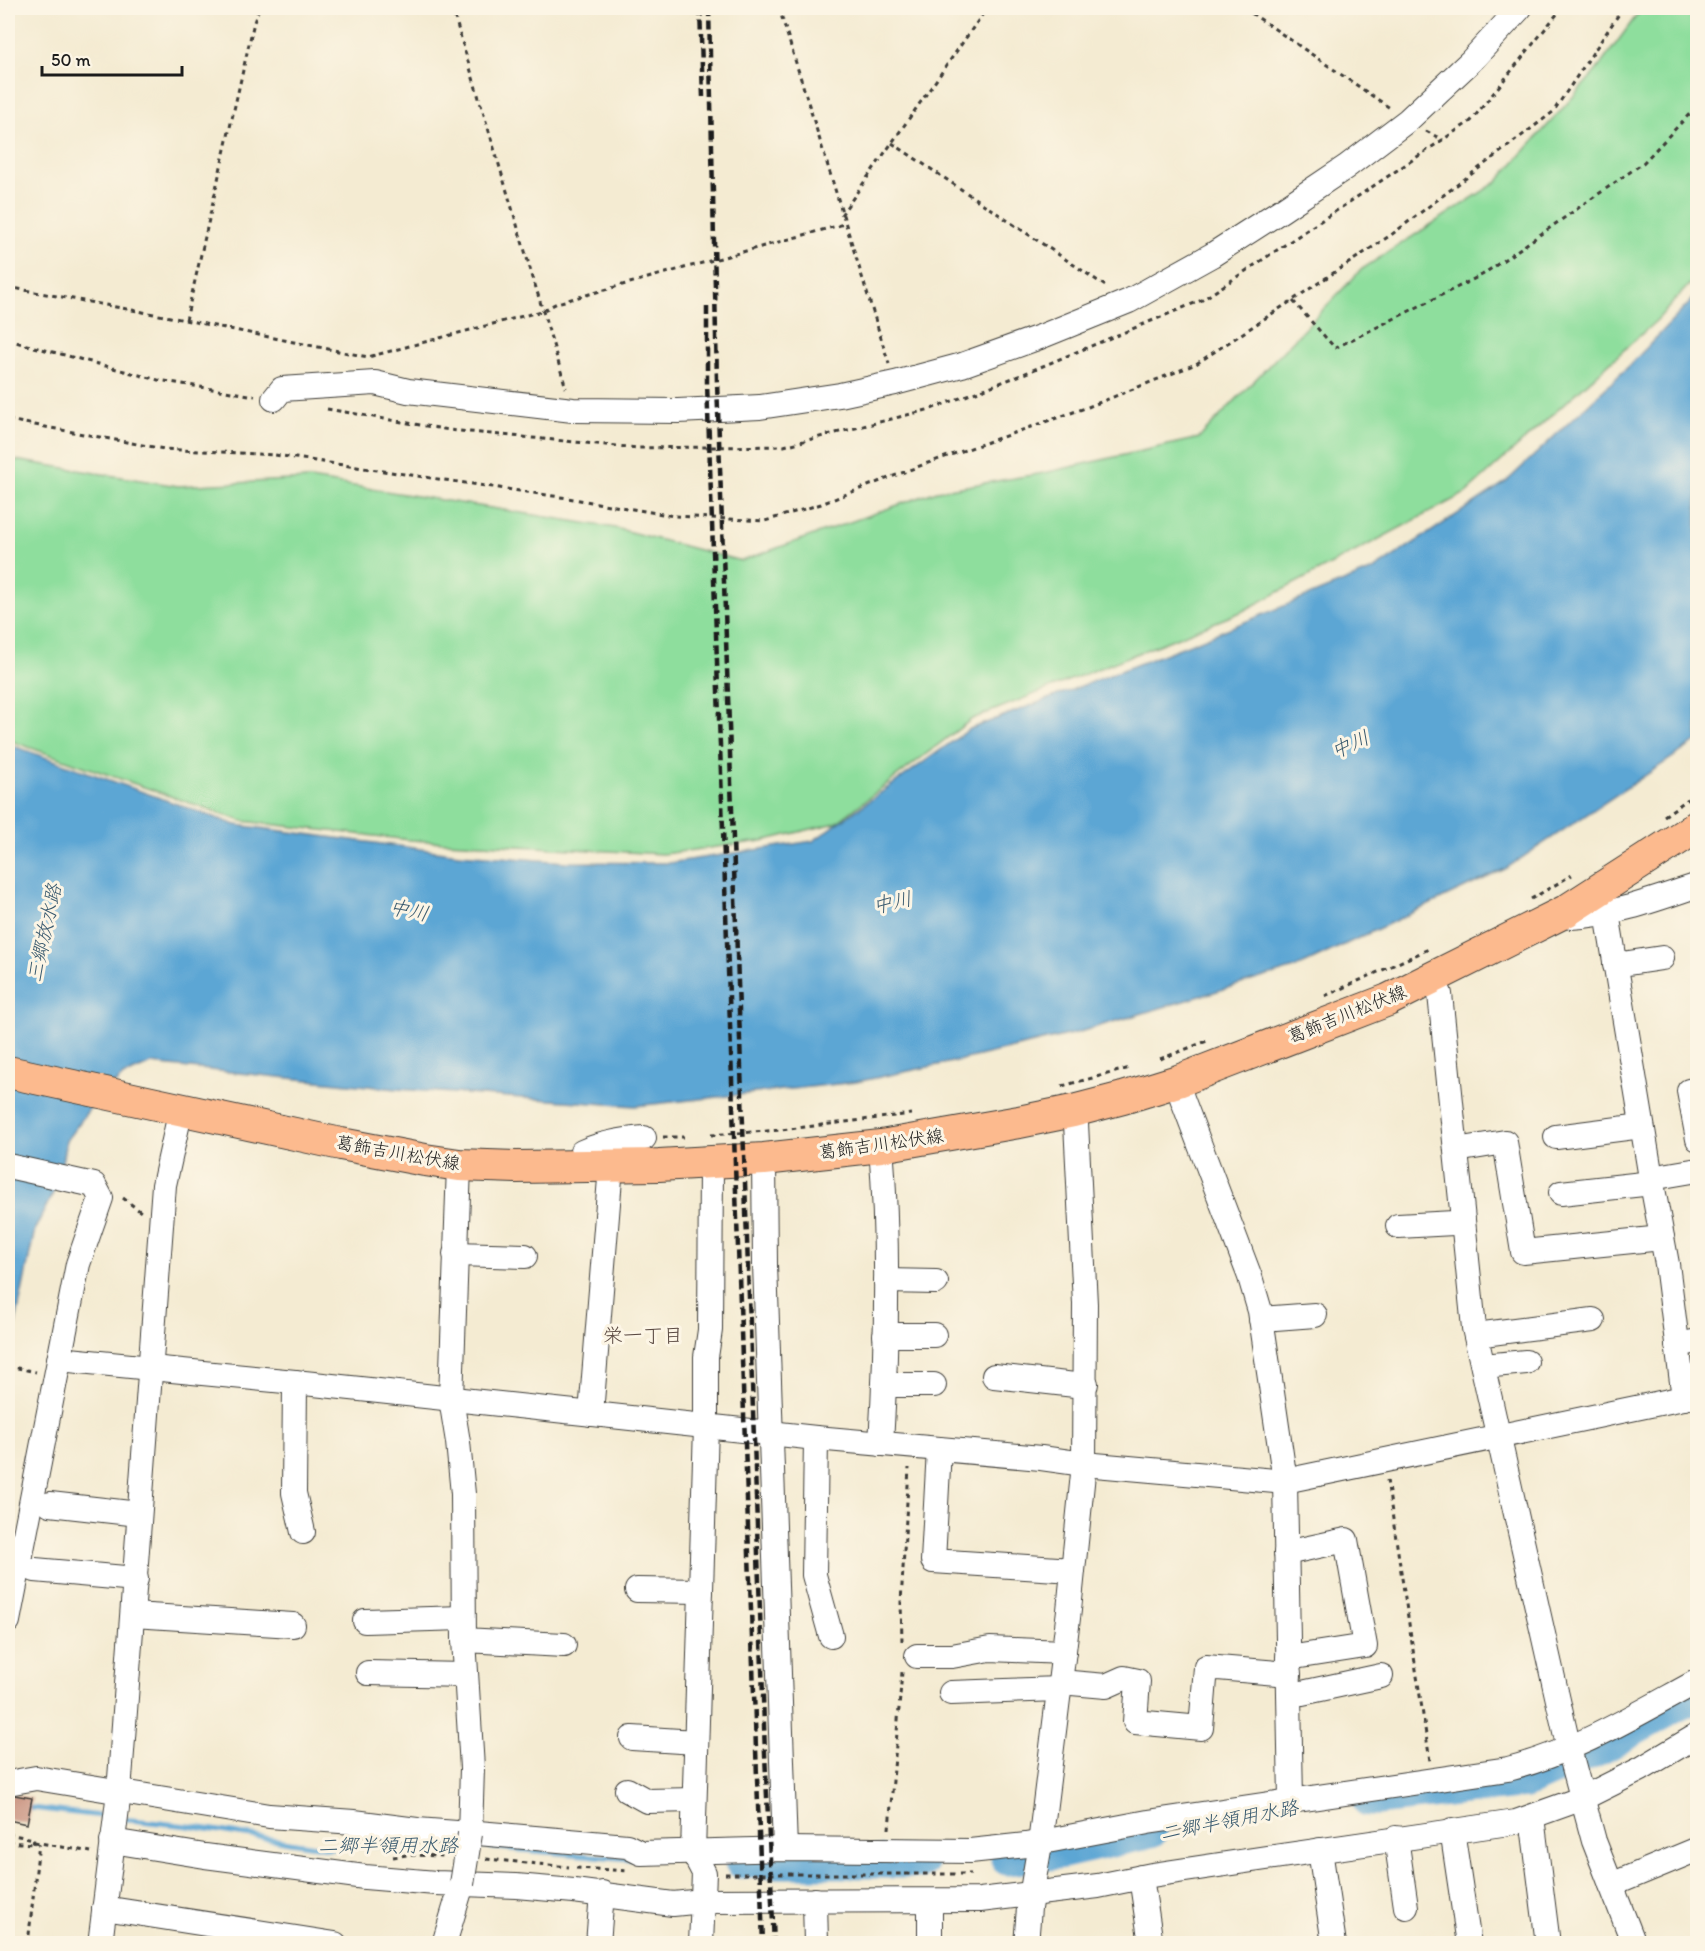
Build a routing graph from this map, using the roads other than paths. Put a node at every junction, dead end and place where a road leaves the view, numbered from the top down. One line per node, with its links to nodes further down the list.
1 (1520, 8): 2 (street)
2 (274, 399)
3 (1698, 826): 5 (main road, 葛飾吉川松伏線)
4 (1698, 885): 6 (street)
5 (1566, 911): 6 (street); 9 (main road, 葛飾吉川松伏線)
6 (1606, 913): 8 (street)
7 (1662, 958): 8 (street)
8 (1615, 965): 15 (street)
9 (1433, 978): 10 (main road, 葛飾吉川松伏線); 21 (street)
10 (1169, 1070): 13 (main road, 葛飾吉川松伏線); 37 (street)
11 (8, 1072): 14 (main road, 葛飾吉川松伏線)
12 (1698, 1089): 18 (street)
13 (1065, 1099): 19 (main road, 葛飾吉川松伏線); 49 (street)
14 (181, 1109): 23 (main road, 葛飾吉川松伏線); 46 (street)
15 (1642, 1126): 16 (street); 27 (street)
16 (1556, 1137)
17 (644, 1138): 25 (street)
18 (1698, 1139)
19 (881, 1146): 22 (main road, 葛飾吉川松伏線); 34 (street)
20 (707, 1149): 22 (main road, 葛飾吉川松伏線); 25 (main road, 葛飾吉川松伏線); 55 (street)
21 (1456, 1150): 29 (street); 31 (street)
22 (764, 1160): 56 (street)
23 (459, 1165): 25 (main road, 葛飾吉川松伏線); 32 (street)
24 (8, 1166): 43 (street)
25 (597, 1166): 54 (street)
26 (1698, 1170): 27 (street)
27 (1651, 1180): 28 (street); 31 (street)
28 (1561, 1193)
29 (1463, 1221): 30 (street); 41 (street)
30 (1398, 1226)
31 (1662, 1238): 42 (street)
32 (455, 1254): 33 (street); 53 (street)
33 (525, 1256)
34 (886, 1281): 35 (street); 39 (street)
35 (936, 1281)
36 (1315, 1315): 37 (street)
37 (1261, 1319): 62 (street)
38 (1593, 1320): 41 (street)
39 (885, 1335): 40 (street); 50 (street)
40 (933, 1335)
41 (1476, 1335): 45 (street)
42 (1687, 1343): 52 (street)
43 (59, 1359): 46 (street); 73 (street)
44 (1526, 1362): 45 (street)
45 (1483, 1366): 57 (street)
46 (150, 1368): 48 (street); 64 (street)
47 (994, 1376): 49 (street)
48 (295, 1382): 53 (street); 65 (street)
49 (1086, 1384): 61 (street)
50 (884, 1385): 51 (street); 59 (street)
51 (934, 1385)
52 (1691, 1396): 57 (street)
53 (451, 1399): 54 (street); 76 (street)
54 (591, 1414): 55 (street)
55 (706, 1426): 56 (street); 71 (street)
56 (771, 1433): 58 (street); 104 (street)
57 (1500, 1436): 62 (street); 91 (street)
58 (816, 1438): 59 (street); 77 (street)
59 (881, 1444): 60 (street)
60 (939, 1449): 61 (street); 68 (street)
61 (1084, 1464): 62 (street); 68 (street)
62 (1285, 1481): 66 (street)
63 (50, 1504): 64 (street)
64 (139, 1514): 69 (street)
65 (303, 1532)
66 (1287, 1553): 83 (street); 83 (street)
67 (35, 1570): 69 (street)
68 (1074, 1570): 79 (street)
69 (136, 1578): 72 (street)
70 (637, 1590): 71 (street)
71 (701, 1591): 90 (street)
72 (133, 1615): 75 (street); 94 (street)
73 (8, 1621)
74 (365, 1622): 76 (street)
75 (293, 1625)
76 (464, 1629): 78 (street); 82 (street)
77 (831, 1636)
78 (564, 1645)
79 (1064, 1653): 80 (street); 86 (street)
80 (917, 1656)
81 (368, 1673): 82 (street)
82 (466, 1675): 100 (street)
83 (1289, 1675): 84 (street); 86 (street); 97 (street)
84 (1381, 1676)
85 (1698, 1681): 91 (street)
86 (1059, 1685): 87 (street); 103 (street)
87 (951, 1693)
88 (1698, 1735): 95 (street)
89 (632, 1738): 90 (street)
90 (696, 1743): 96 (street)
91 (1569, 1749): 95 (street); 97 (street)
92 (8, 1783): 94 (street)
93 (627, 1790): 96 (street)
94 (118, 1795): 100 (street); 102 (street)
95 (1583, 1798): 98 (street); 110 (street)
96 (694, 1800): 107 (street)
97 (1291, 1800): 103 (street)
98 (1532, 1817): 99 (street); 129 (street)
99 (1452, 1830): 101 (street); 128 (street)
100 (470, 1834): 107 (street); 109 (street, bridge)
101 (1396, 1838): 106 (street); 116 (street)
102 (112, 1844): 109 (street); 117 (street)
103 (1040, 1844): 104 (street); 111 (street)
104 (785, 1849): 107 (street)
105 (1698, 1849): 110 (street)
106 (1320, 1850): 108 (street); 127 (street)
107 (693, 1852): 114 (street)
108 (1141, 1877): 111 (street); 126 (street)
109 (462, 1884): 112 (street); 120 (street)
110 (1611, 1885): 130 (street)
111 (1033, 1888): 115 (street); 125 (street)
112 (602, 1893): 114 (street); 121 (street)
113 (815, 1900): 114 (street); 115 (street); 123 (street)
114 (703, 1901): 122 (street)
115 (930, 1901): 124 (street)
116 (1406, 1907)
117 (104, 1908): 118 (street); 119 (street)
118 (100, 1944)
119 (335, 1944)
120 (444, 1944)
121 (598, 1944)
122 (701, 1944)
123 (816, 1944)
124 (930, 1944)
125 (1026, 1944)
126 (1151, 1944)
127 (1334, 1944)
128 (1469, 1944)
129 (1548, 1944)
130 (1634, 1944)

